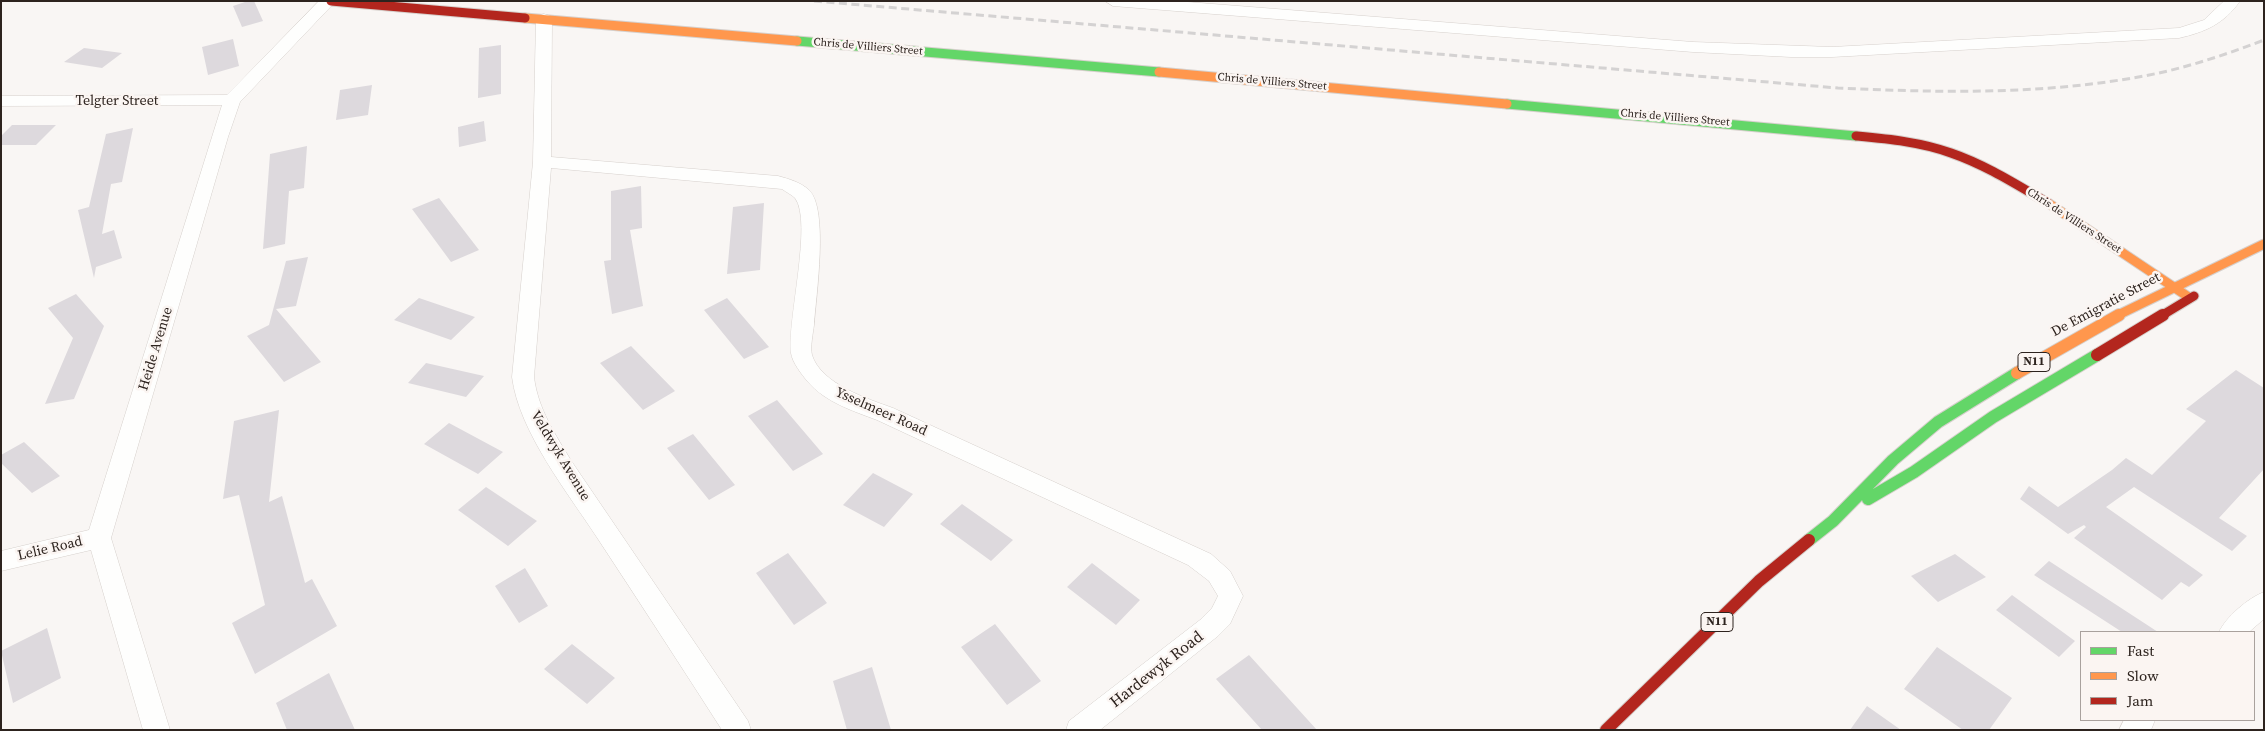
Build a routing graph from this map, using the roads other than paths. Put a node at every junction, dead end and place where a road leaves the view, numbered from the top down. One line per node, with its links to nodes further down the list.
1 (329, 1): 4 (main road, Chris de Villiers Street); 5 (street, Heide Avenue)
2 (1114, 1): 3 (street)
3 (2232, 1)
4 (544, 19): 7 (street, Veldwyk Avenue); 9 (main road, Chris de Villiers Street)
5 (232, 100): 6 (street, Telgter Street); 13 (street, Heide Avenue)
6 (1, 101)
7 (542, 162): 16 (street, Ysselmeer Road); 20 (street, Veldwyk Avenue)
8 (2264, 244): 9 (main road, De Emigratie Street / N11)
9 (2174, 287): 11 (main road, Chris de Villiers Street); 12 (main road, De Emigratie Street / N11)
10 (2206, 290): 11 (main road, De Emigratie Street / N11)
11 (2190, 298): 12 (main road, De Emigratie Street / N11)
12 (1833, 521): 22 (main road, De Emigratie Street / N11)
13 (99, 538): 14 (street, Lelie Road); 19 (street)
14 (1, 561)
15 (2264, 603): 17 (street)
16 (1228, 604): 21 (street, Hardewyk Road)
17 (2233, 631)
18 (2141, 721): 23 (street)
19 (157, 730)
20 (738, 730)
21 (1079, 730)
22 (1606, 730)
23 (2132, 730)

